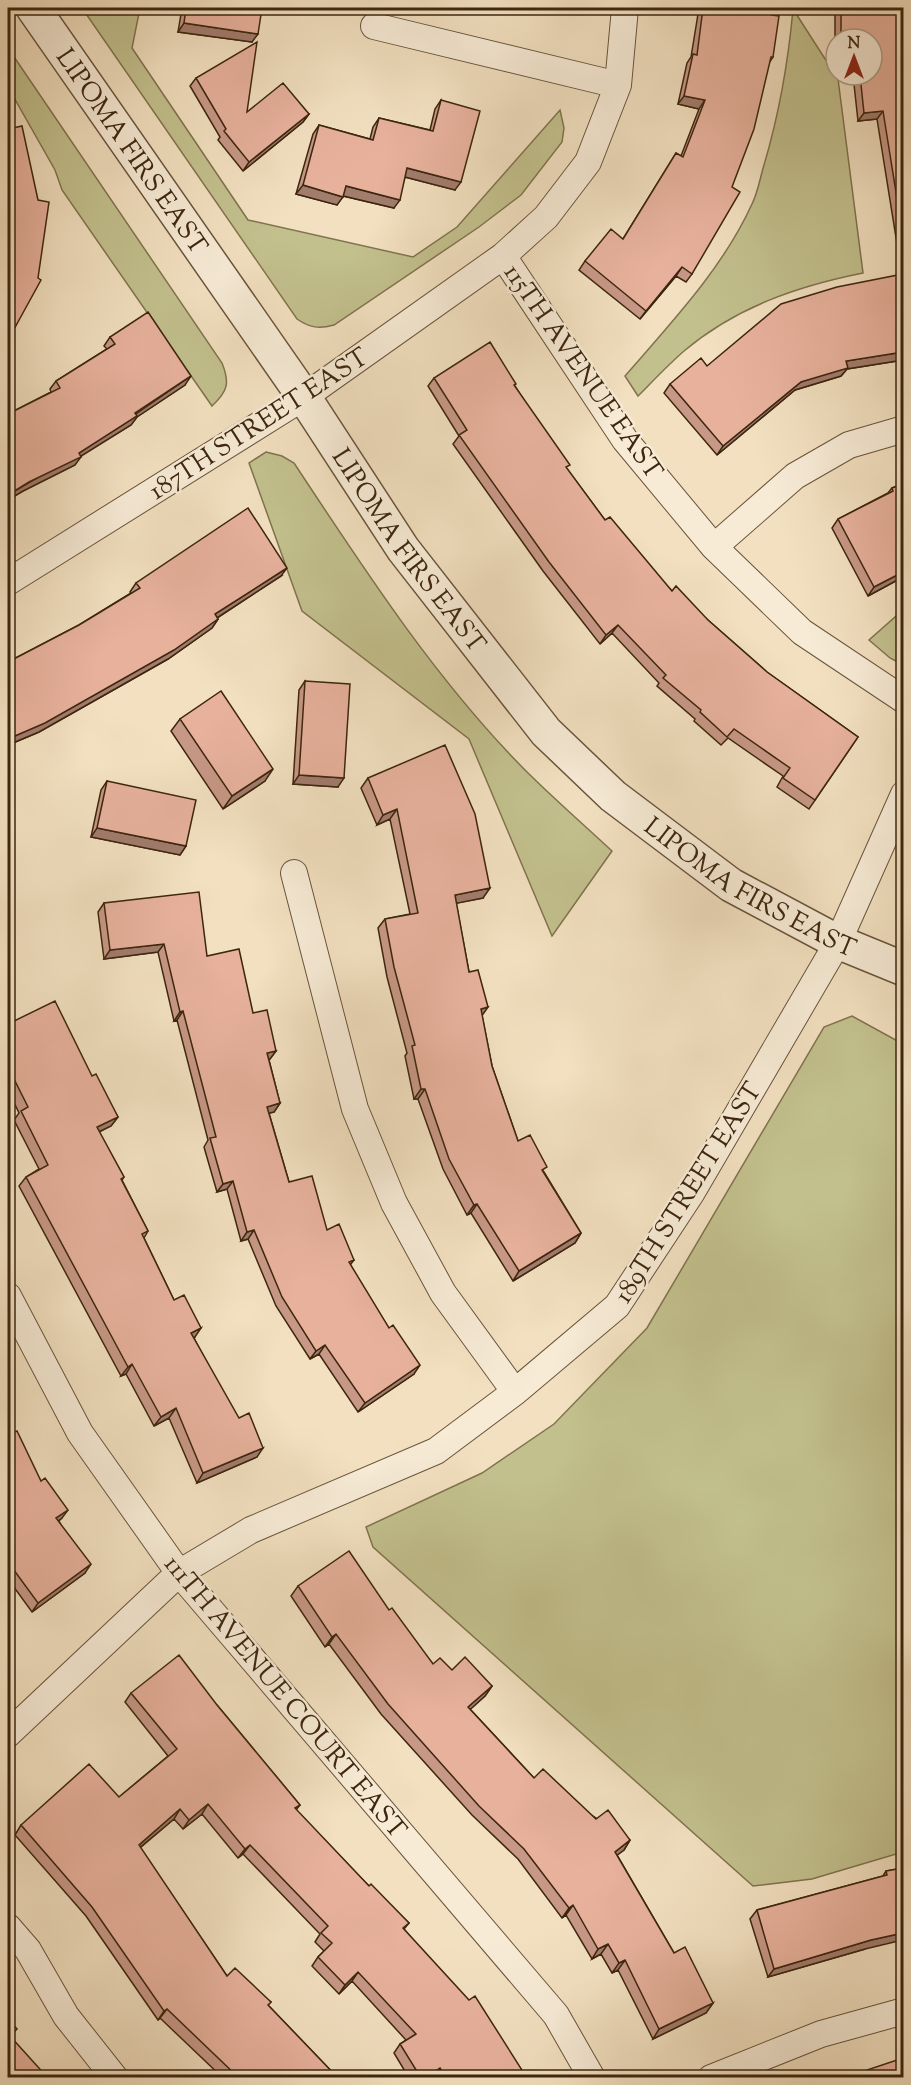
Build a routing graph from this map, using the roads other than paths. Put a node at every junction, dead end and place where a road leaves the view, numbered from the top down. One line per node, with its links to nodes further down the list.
1 (33, 8): 6 (street, LIPOMA FIRS EAST)
2 (625, 8): 4 (street, 115TH AVENUE EAST)
3 (374, 26): 4 (street)
4 (618, 85): 5 (street, 115TH AVENUE EAST)
5 (503, 256): 6 (street, 187TH STREET EAST); 8 (street, 115TH AVENUE EAST)
6 (304, 398): 9 (street, 187TH STREET EAST); 13 (street, LIPOMA FIRS EAST)
7 (903, 429): 8 (street)
8 (714, 547): 10 (street, 115TH AVENUE EAST)
9 (8, 582)
10 (903, 700)
11 (903, 794): 13 (street, 189TH STREET EAST)
12 (294, 873): 16 (street)
13 (837, 942): 14 (street, LIPOMA FIRS EAST); 16 (street, 189TH STREET EAST)
14 (903, 969)
15 (8, 1296): 17 (street, 111TH AVENUE COURT EAST)
16 (516, 1392): 17 (street, 189TH STREET EAST)
17 (179, 1573): 18 (street, 189TH STREET EAST); 22 (street, 111TH AVENUE COURT EAST)
18 (8, 1734)
19 (8, 1927): 21 (street)
20 (903, 2011): 23 (street)
21 (115, 2078)
22 (592, 2078)
23 (711, 2078)

